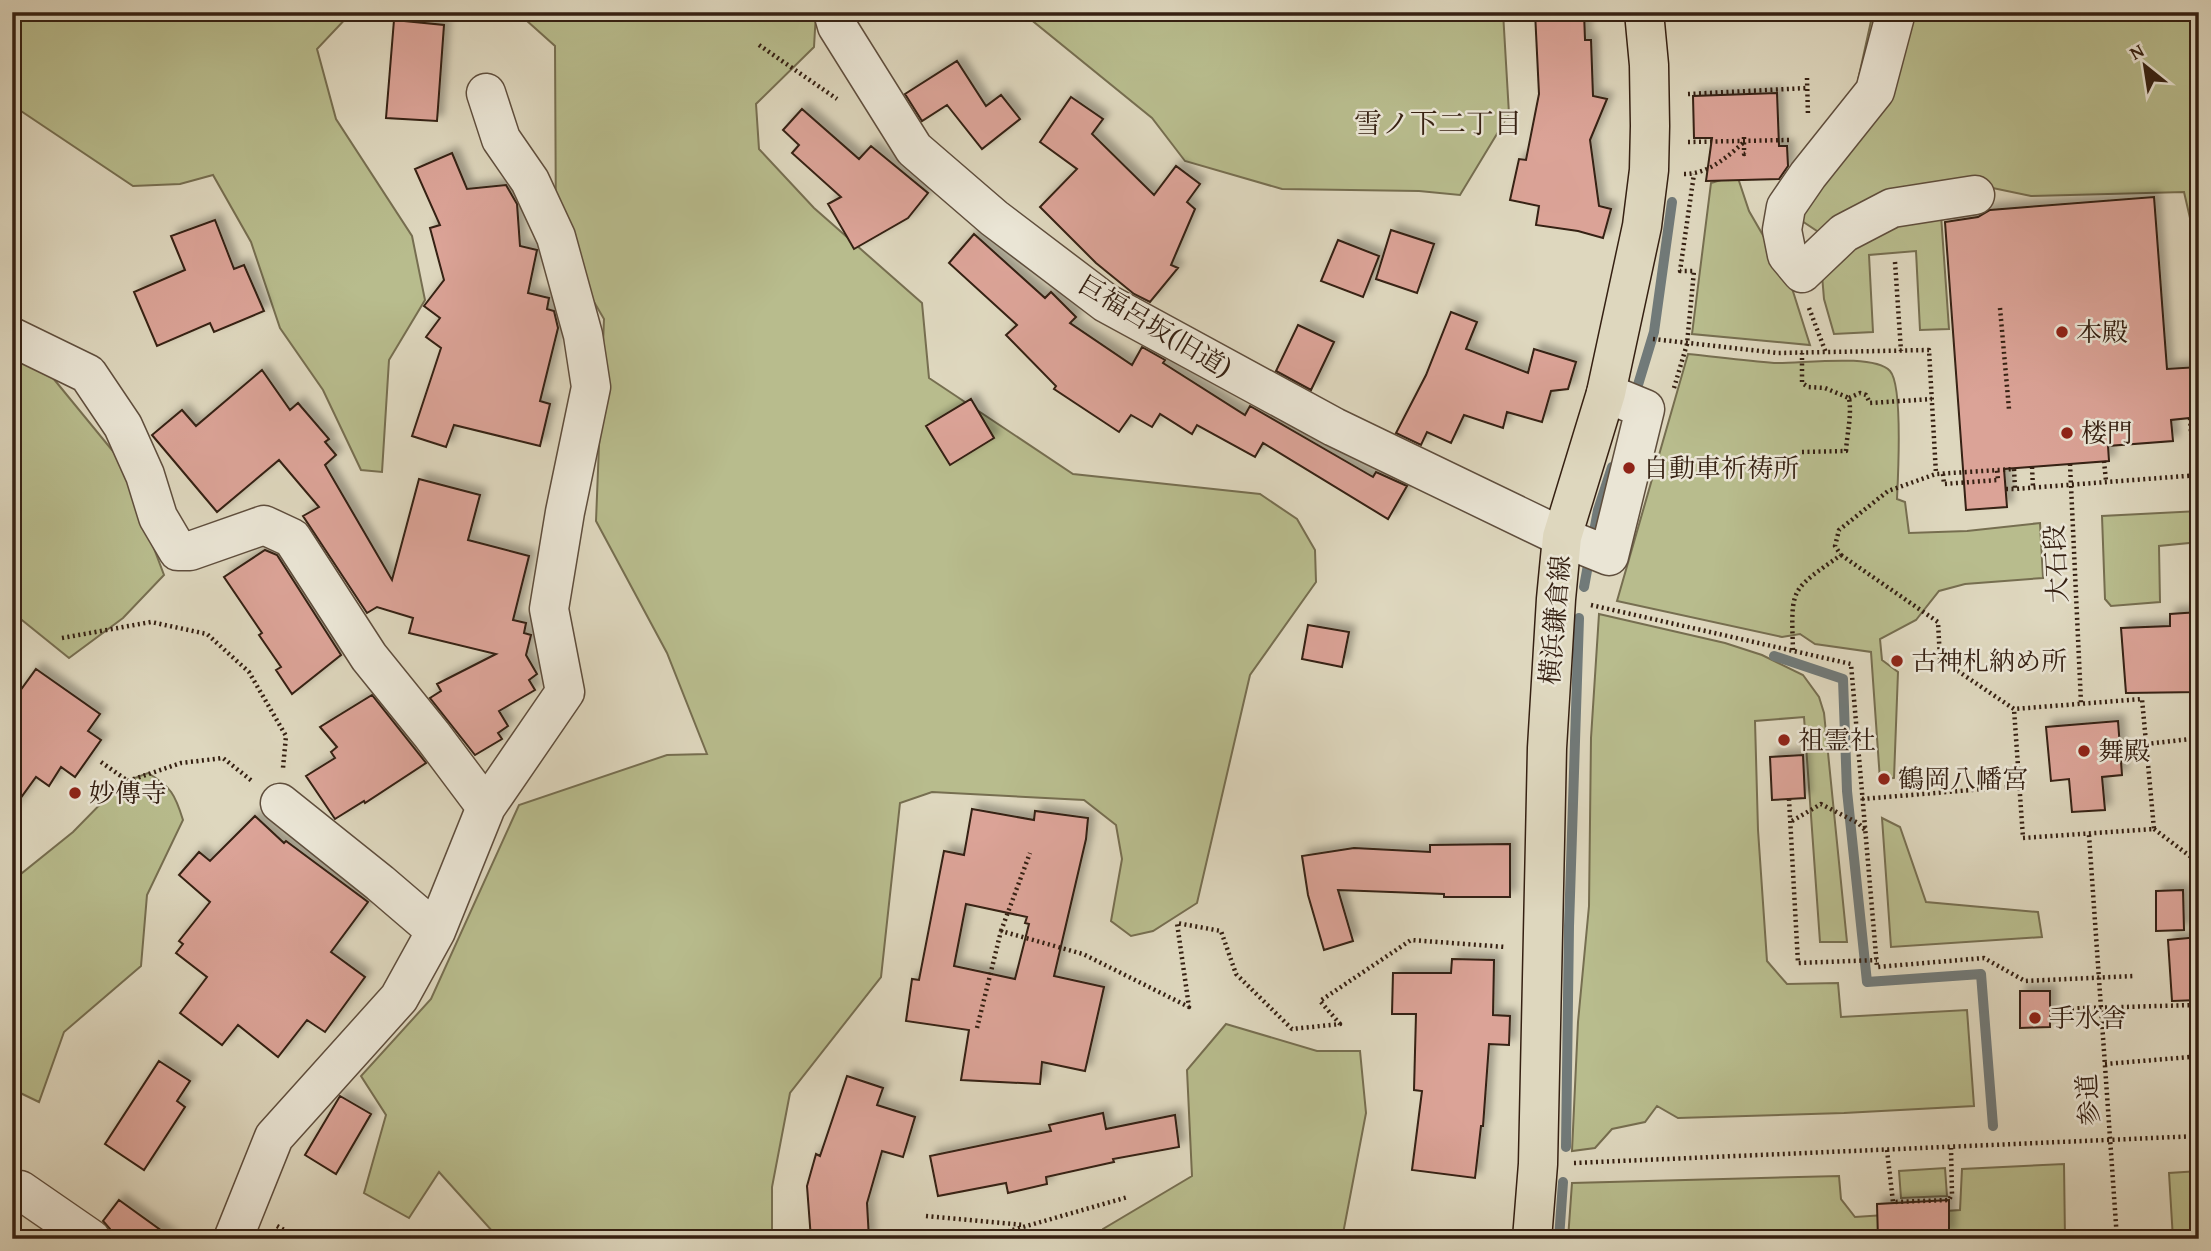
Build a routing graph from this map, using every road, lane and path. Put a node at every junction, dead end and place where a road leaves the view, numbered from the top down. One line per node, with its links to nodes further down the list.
1 (833, 12): 41 (street, 巨福呂坂(旧道))
2 (1644, 12): 25 (main road, 横浜鎌倉線)
3 (1896, 12): 15 (street)
4 (1807, 78): 5 (path)
5 (1807, 88): 7 (path); 8 (path)
6 (486, 93): 55 (street)
7 (1688, 104)
8 (1808, 125)
9 (1743, 140): 10 (path); 11 (path); 12 (path); 19 (path)
10 (1794, 140)
11 (1688, 144)
12 (1748, 153)
13 (1975, 195): 15 (street)
14 (1895, 262): 20 (path)
15 (1802, 273): 22 (path)
16 (2000, 308): 26 (path)
17 (12, 337): 55 (street)
18 (1657, 341): 19 (path)
19 (1686, 344): 21 (path)
20 (1901, 351): 22 (path); 24 (path)
21 (1802, 353): 22 (path); 23 (path)
22 (1826, 353)
23 (1849, 398): 24 (path); 28 (path)
24 (1931, 399): 33 (path)
25 (1623, 401): 41 (main road, 横浜鎌倉線); 41 (street)
26 (2009, 409)
27 (2190, 418): 35 (path)
28 (1802, 452)
29 (2104, 461): 36 (path)
30 (2070, 464): 37 (path, 大石段)
31 (2032, 467): 38 (path)
32 (1997, 470): 34 (path); 34 (path); 40 (path)
33 (1936, 474): 34 (path); 42 (path)
34 (1943, 474)
35 (2196, 475): 36 (path)
36 (2106, 481): 37 (path)
37 (2071, 484): 38 (path); 46 (path, 大石段)
38 (2033, 488): 40 (path)
39 (2006, 489): 40 (path)
40 (2015, 489)
41 (1582, 545): 43 (main road, 横浜鎌倉線)
42 (1841, 555): 45 (path); 47 (path)
43 (1556, 599): 45 (path); 64 (main road, 横浜鎌倉線)
44 (62, 638): 54 (path)
45 (1793, 650): 53 (path)
46 (2081, 704): 47 (path); 49 (path)
47 (2014, 709): 51 (path)
48 (2199, 738): 49 (path)
49 (2146, 744): 57 (path)
50 (101, 762): 54 (path)
51 (2020, 786): 53 (path); 59 (path)
52 (1789, 799): 56 (path)
53 (1862, 799): 58 (path)
54 (280, 803): 62 (street)
55 (486, 807): 62 (street)
56 (1791, 821): 58 (path); 65 (path)
57 (2154, 829): 59 (path); 61 (path)
58 (1864, 830): 65 (path)
59 (2089, 835): 67 (path, 参道)
60 (1030, 853): 63 (path)
61 (2199, 863)
62 (436, 931): 84 (street)
63 (1001, 931): 64 (path); 71 (path)
64 (1542, 949): 86 (main road, 横浜鎌倉線)
65 (1874, 960): 67 (path)
66 (2134, 976): 67 (path)
67 (2099, 978): 69 (path, 参道)
68 (2195, 1005): 69 (path)
69 (2101, 1008): 70 (path); 73 (path, 参道)
70 (2050, 1009)
71 (977, 1028)
72 (2199, 1061): 73 (path)
73 (2105, 1064): 75 (path, 参道)
74 (2199, 1136): 75 (path)
75 (2110, 1140): 76 (path); 87 (path, 参道)
76 (1951, 1148): 77 (path); 77 (path)
77 (1887, 1150): 78 (path)
78 (1573, 1163)
79 (20, 1190): 83 (street)
80 (1128, 1197): 82 (path)
81 (926, 1216): 82 (path)
82 (1028, 1225): 85 (path)
83 (91, 1239)
84 (233, 1239)
85 (981, 1239)
86 (1532, 1239)
87 (2117, 1239)

